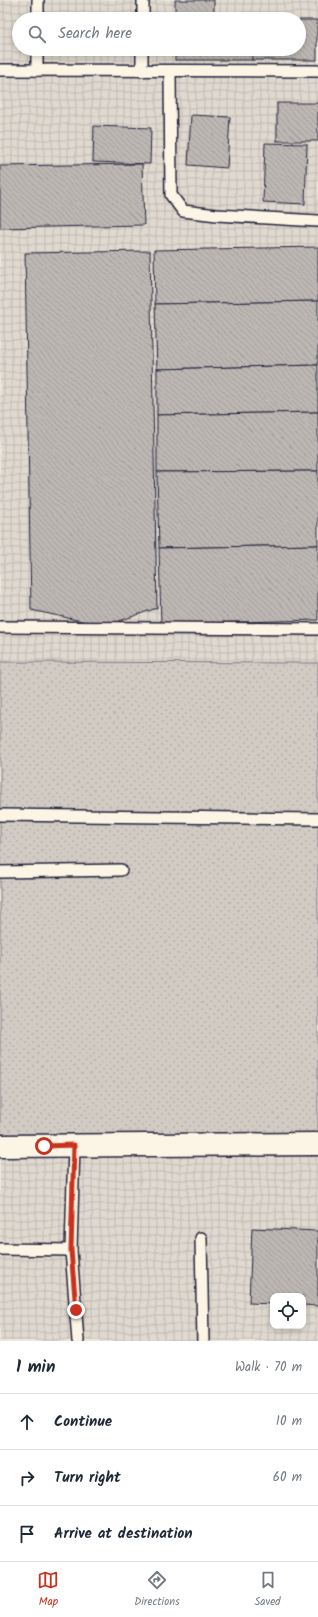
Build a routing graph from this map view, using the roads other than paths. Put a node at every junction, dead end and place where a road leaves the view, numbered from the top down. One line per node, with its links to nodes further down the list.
1 (38, 0): 3 (lane)
2 (143, 0): 4 (lane)
3 (38, 12)
4 (143, 12)
5 (37, 56): 8 (lane)
6 (142, 56): 9 (lane)
7 (0, 70): 8 (lane)
8 (37, 70): 9 (lane)
9 (142, 71): 10 (lane)
10 (170, 71): 11 (lane); 12 (lane)
11 (318, 71)
12 (318, 221)
13 (0, 627): 14 (lane)
14 (318, 628)
15 (0, 815): 16 (lane)
16 (318, 819)
17 (121, 870): 18 (lane)
18 (0, 872)
19 (318, 1144): 20 (street)
20 (74, 1145): 21 (street); 24 (lane)
21 (0, 1146)
22 (201, 1238): 26 (lane)
23 (0, 1249): 24 (lane)
24 (71, 1250): 25 (lane)
25 (78, 1341)
26 (204, 1341)

